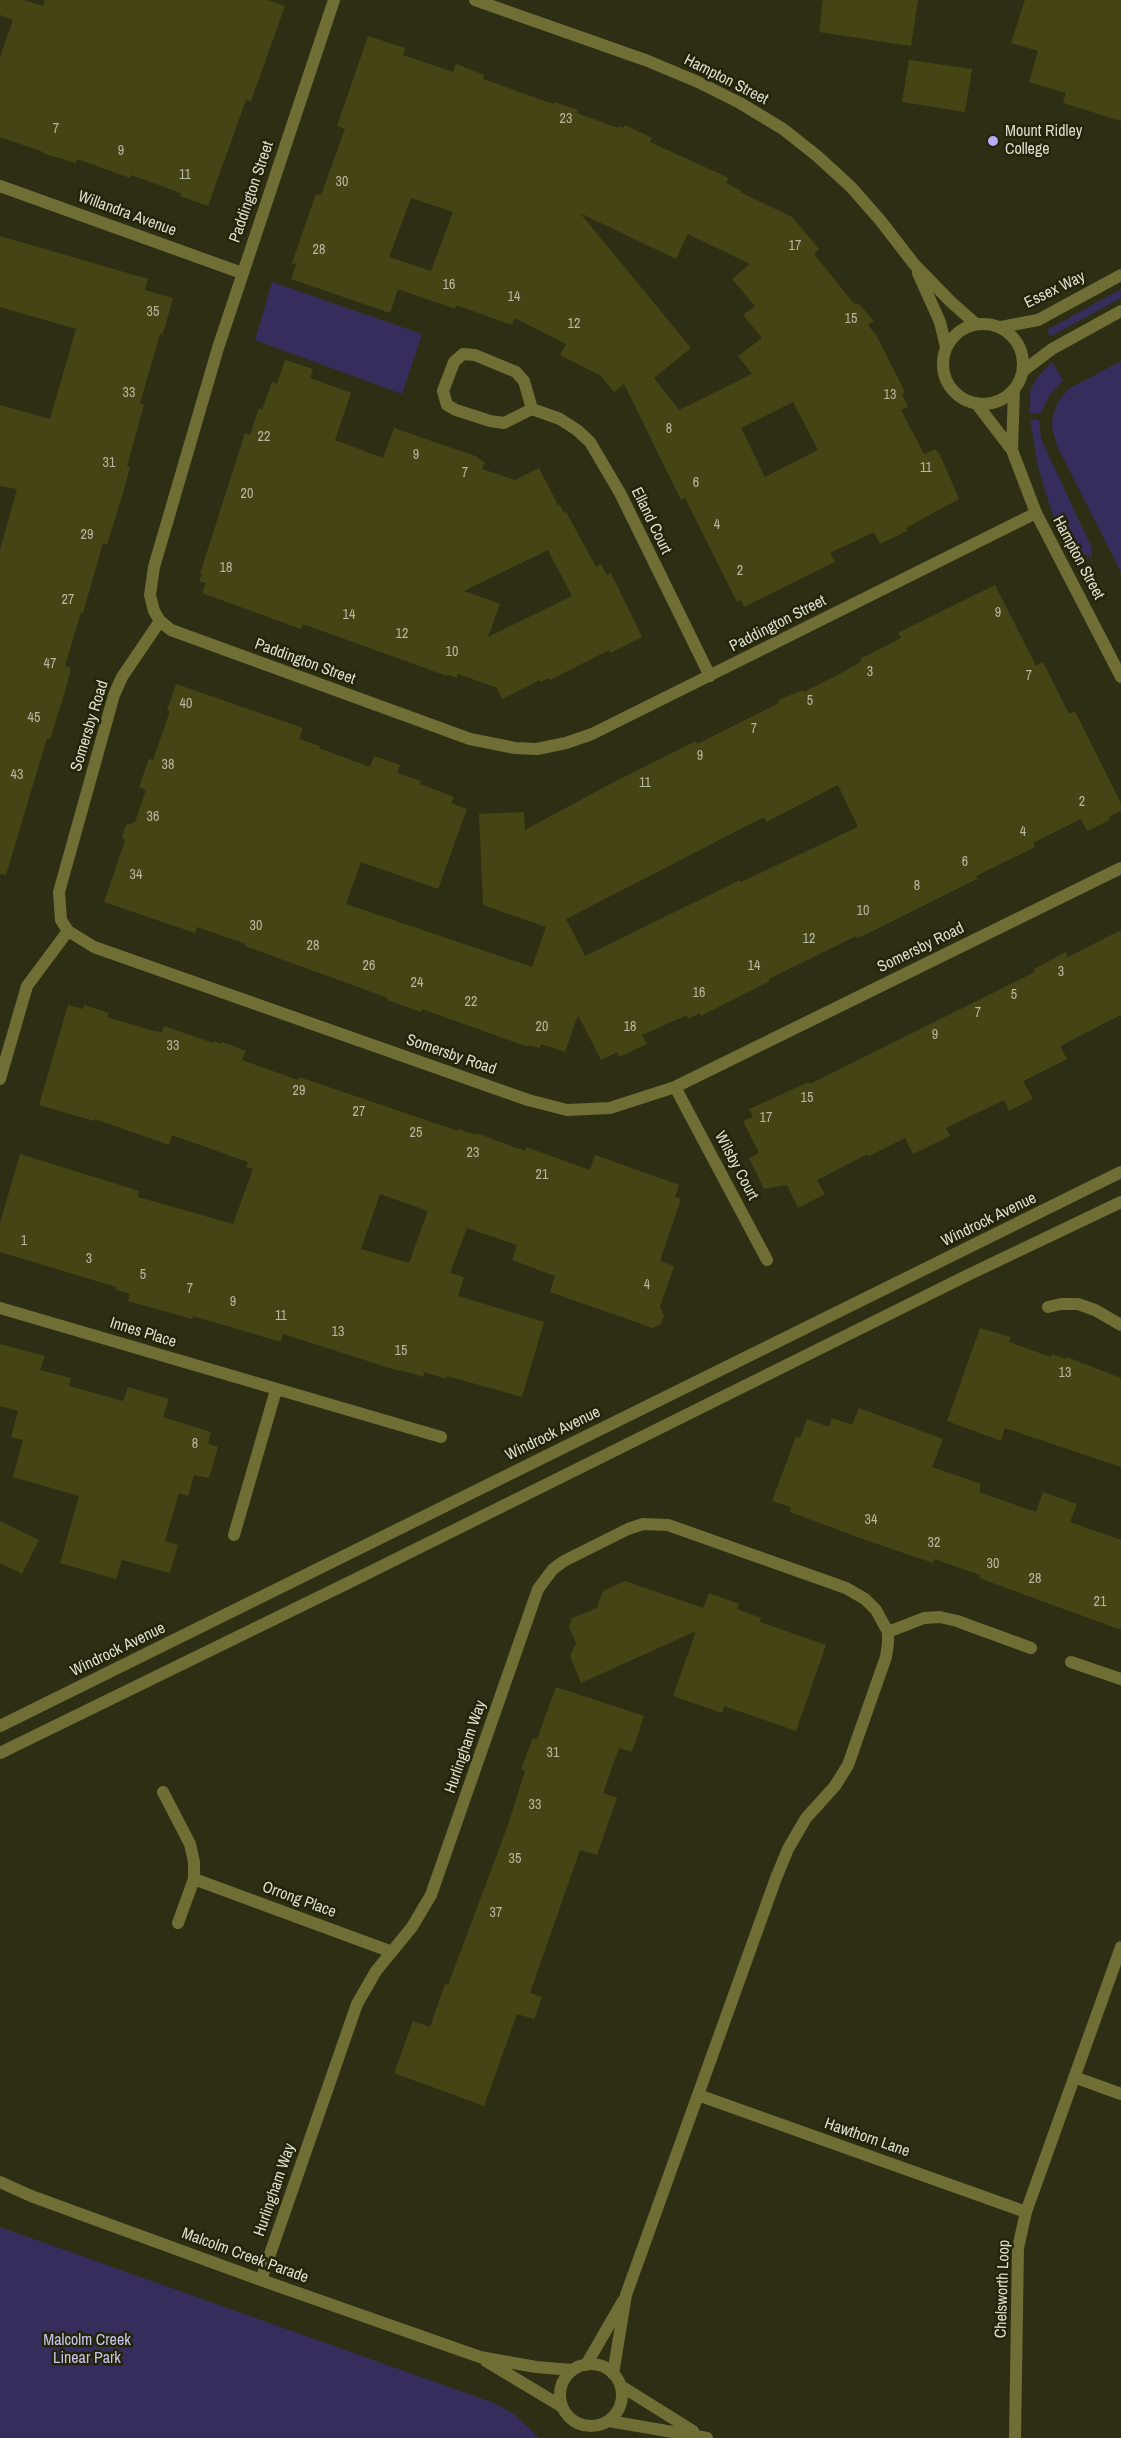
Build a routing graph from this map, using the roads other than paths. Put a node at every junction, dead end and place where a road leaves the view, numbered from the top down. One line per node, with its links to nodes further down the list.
1 (334, 0): 5 (street, Paddington Street)
2 (475, 0): 4 (street, Hampton Street)
3 (0, 186): 5 (street, Willandra Avenue)
4 (914, 264): 8 (street, Hampton Street); 10 (street, Hampton Street)
5 (243, 273): 17 (street, Paddington Street)
6 (1121, 275): 9 (street, Essex Way)
7 (1121, 311): 11 (street)
8 (976, 324): 9 (street); 10 (street)
9 (1001, 327): 11 (street)
10 (946, 347): 13 (street)
11 (1023, 371): 12 (street)
12 (1014, 390): 13 (street); 15 (street, Hampton Street)
13 (976, 403): 15 (street, Hampton Street)
14 (532, 409): 14 (street); 18 (street, Elland Court)
15 (1012, 450): 16 (street, Hampton Street)
16 (1036, 513): 18 (street, Paddington Street); 19 (street, Hampton Street)
17 (160, 621): 18 (street, Paddington Street); 21 (street, Somersby Road)
18 (710, 676)
19 (1121, 677)
20 (1121, 868): 23 (street, Somersby Road)
21 (68, 931): 22 (street); 23 (street, Somersby Road)
22 (0, 1079)
23 (675, 1087): 26 (street, Wilsby Court)
24 (1121, 1172): 37 (street, Windrock Avenue)
25 (1121, 1202): 38 (street)
26 (766, 1260)
27 (0, 1308): 30 (street, Innes Place)
28 (1048, 1308): 29 (street)
29 (1121, 1325)
30 (276, 1390): 31 (street, Innes Place); 32 (street)
31 (441, 1437)
32 (234, 1535)
33 (888, 1632): 34 (street); 43 (street, Hurlingham Way); 46 (street)
34 (1031, 1648)
35 (1071, 1662): 36 (street)
36 (1121, 1679)
37 (0, 1726)
38 (0, 1753)
39 (163, 1791): 40 (street)
40 (194, 1879): 41 (street); 43 (street, Orrong Place)
41 (178, 1923)
42 (1121, 1947): 44 (street, Chelsworth Loop)
43 (392, 1952): 49 (street, Hurlingham Way)
44 (1074, 2077): 45 (street); 48 (street, Chelsworth Loop)
45 (1121, 2094)
46 (698, 2095): 48 (street, Hawthorn Lane); 50 (street)
47 (0, 2182): 49 (street, Malcolm Creek Parade)
48 (1026, 2212): 59 (street, Chelsworth Loop)
49 (261, 2280): 51 (street, Malcolm Creek Parade)
50 (626, 2295): 52 (street); 54 (street)
51 (480, 2357): 53 (street, Malcolm Creek Parade); 56 (street, Malcolm Creek Parade)
52 (586, 2365): 53 (street); 54 (street)
53 (572, 2370): 56 (street)
54 (613, 2374): 55 (street)
55 (621, 2386): 57 (street); 58 (street)
56 (561, 2406): 57 (street)
57 (609, 2421): 58 (street)
58 (703, 2437)
59 (1015, 2438)

